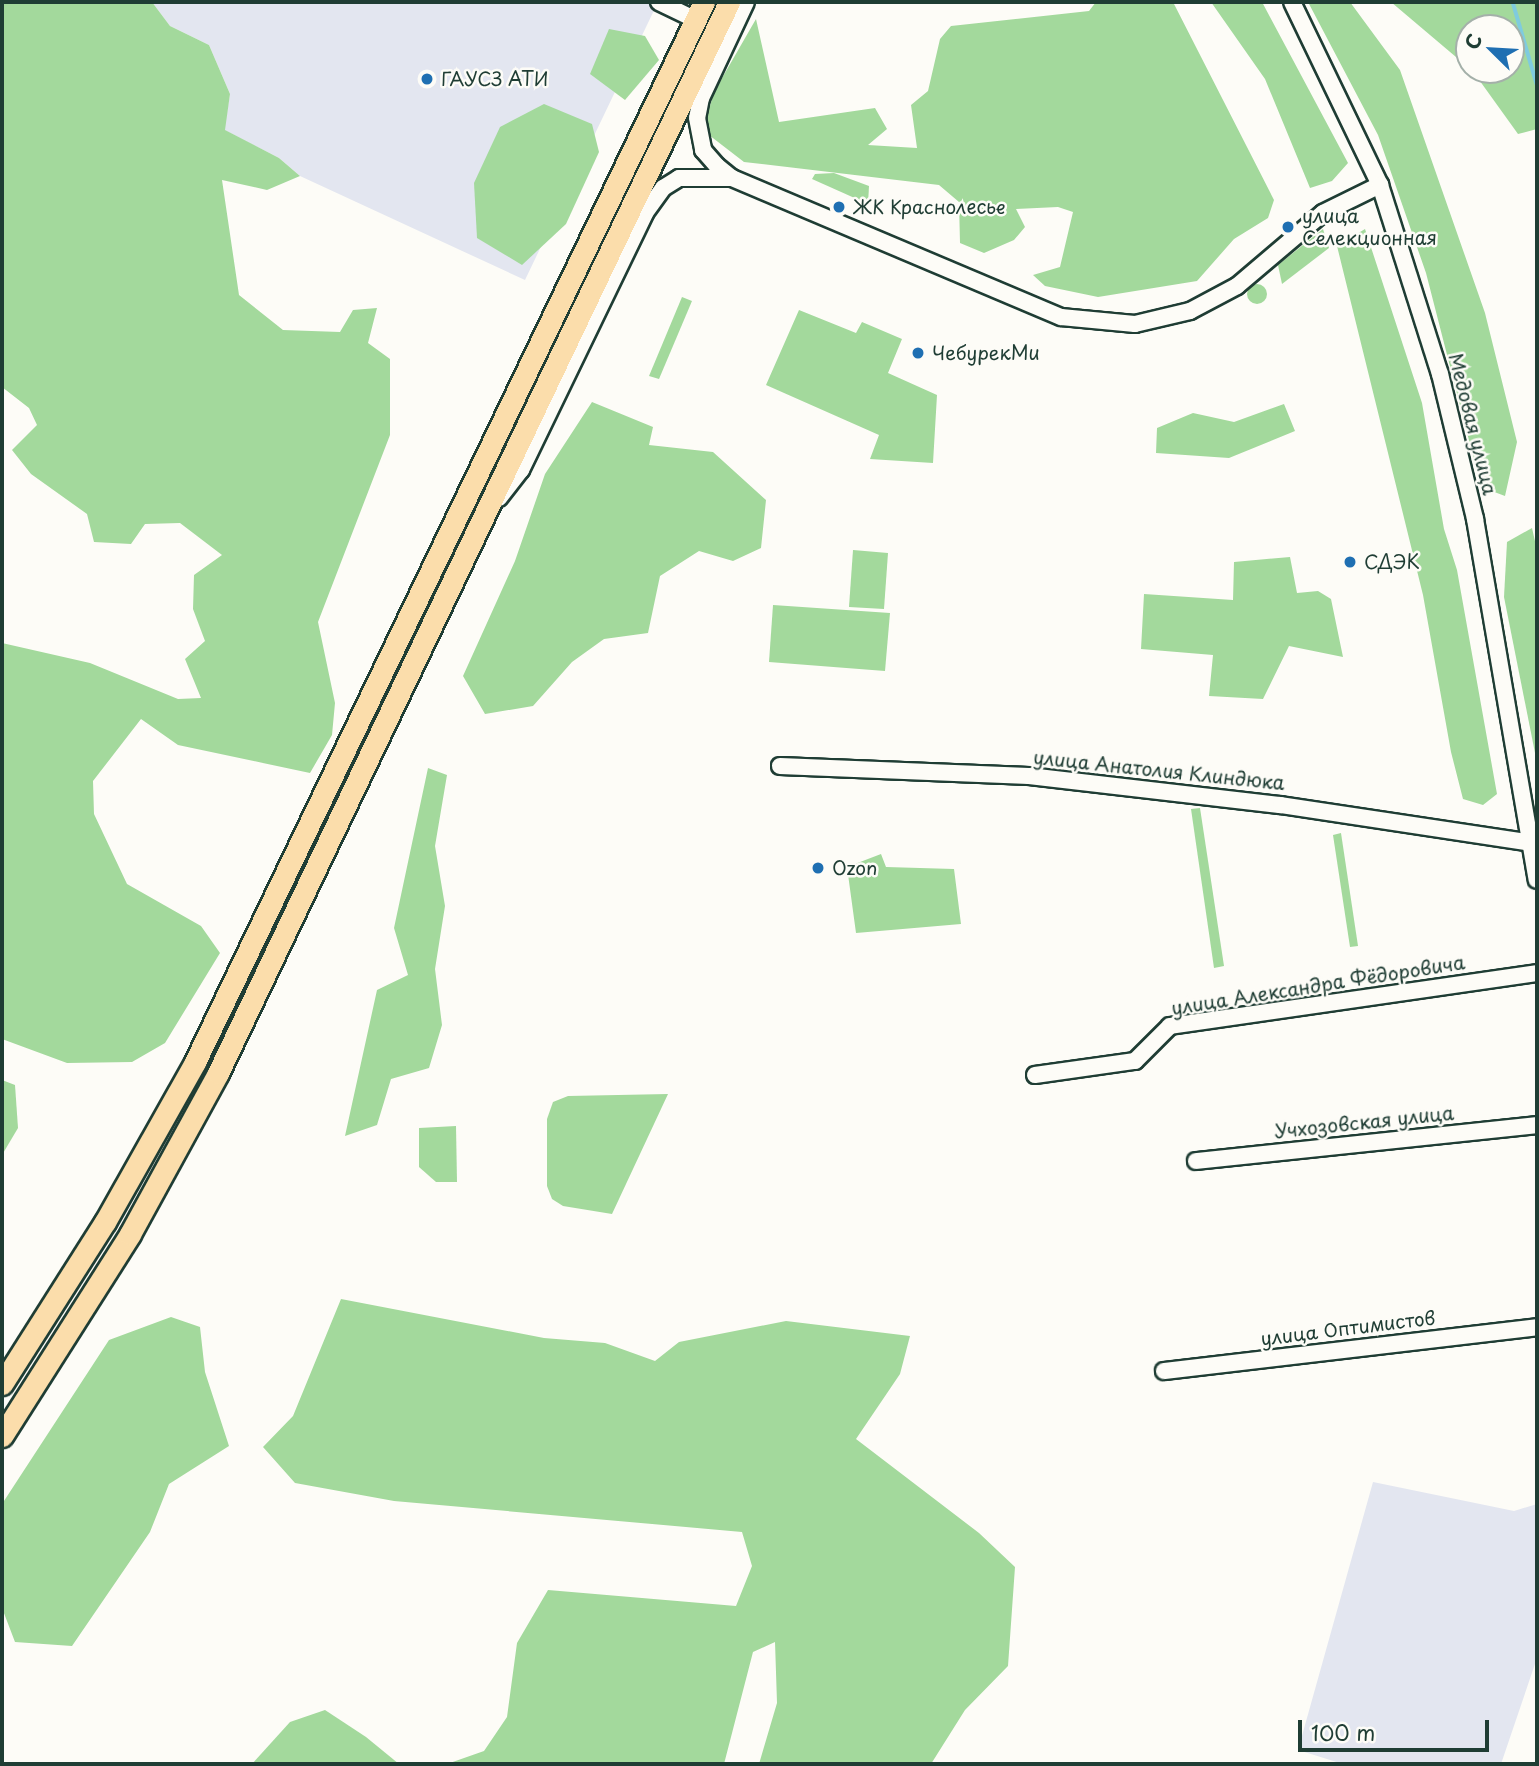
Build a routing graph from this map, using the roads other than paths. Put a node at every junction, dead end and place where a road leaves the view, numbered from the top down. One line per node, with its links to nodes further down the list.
1 (659, 2): 5 (street)
2 (729, 2): 8 (main road)
3 (746, 2): 6 (street)
4 (1292, 2): 7 (street, Медовая улица)
5 (700, 11): 18 (main road)
6 (732, 178): 7 (street); 8 (street)
7 (1380, 185): 10 (street, Медовая улица)
8 (480, 523): 19 (main road)
9 (780, 766): 10 (street, улица Анатолия Клиндюка)
10 (1531, 843): 11 (street, Медовая улица)
11 (1537, 880)
12 (1537, 972): 13 (street, улица Александра Фёдоровича)
13 (1035, 1075)
14 (1537, 1125): 15 (street, Учхозовская улица)
15 (1196, 1161)
16 (1537, 1327): 17 (street, улица Оптимистов)
17 (1164, 1371)
18 (2, 1384)
19 (2, 1437)

